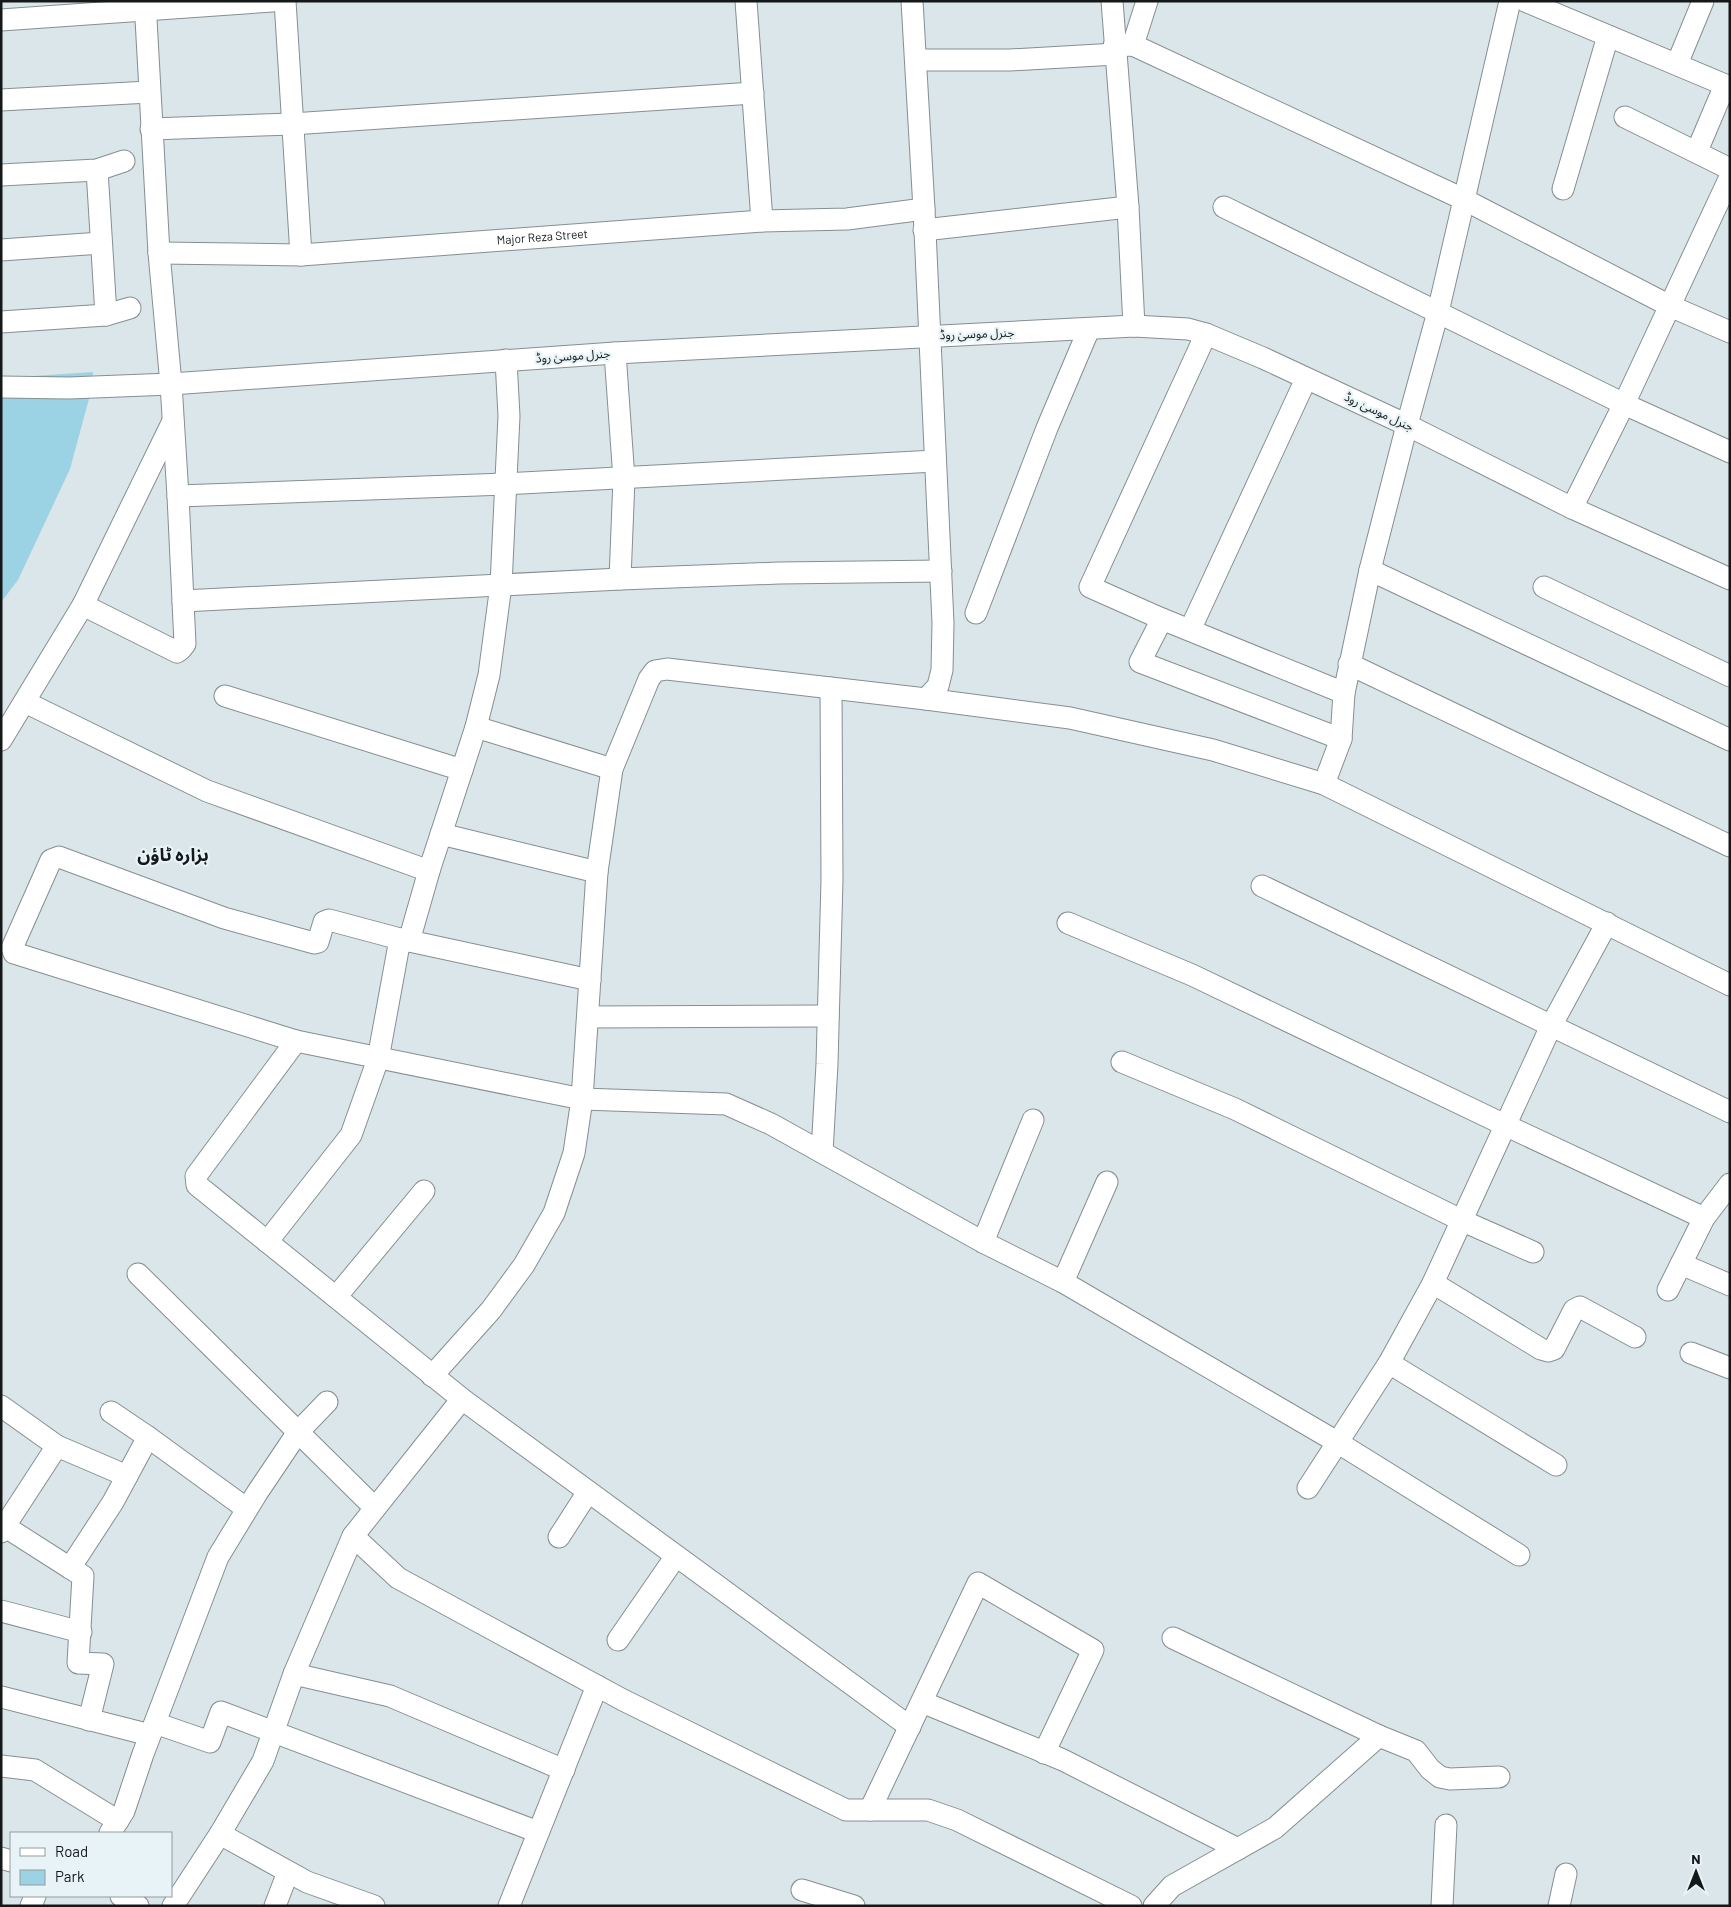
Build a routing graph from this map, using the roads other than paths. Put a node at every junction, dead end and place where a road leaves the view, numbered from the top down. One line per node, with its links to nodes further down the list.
1 (272, 1): 10 (street)
2 (285, 1): 21 (street)
3 (746, 1): 18 (street)
4 (912, 1): 14 (street)
5 (1112, 1): 13 (street)
6 (1147, 1): 13 (street)
7 (1510, 1): 30 (street)
8 (1525, 1): 12 (street)
9 (1704, 1): 15 (street)
10 (146, 6): 11 (street); 17 (street)
11 (1, 20)
12 (1608, 36): 15 (street); 29 (street)
13 (1121, 48): 14 (street); 30 (street); 31 (street)
14 (916, 60): 33 (street)
15 (1677, 64): 16 (street)
16 (1727, 86): 23 (street)
17 (149, 92): 19 (street); 22 (street)
18 (752, 94): 21 (street); 34 (street)
19 (1, 100)
20 (1625, 117): 23 (street)
21 (292, 124): 22 (street); 39 (street)
22 (151, 129): 38 (street)
23 (1697, 152): 25 (street)
24 (124, 161): 26 (street)
25 (1730, 168)
26 (97, 170): 27 (street); 36 (street)
27 (1, 176)
28 (1730, 177): 40 (street)
29 (1564, 189)
30 (1463, 199): 40 (street); 42 (street)
31 (1128, 207): 35 (street); 45 (street)
32 (1224, 207): 42 (street)
33 (924, 208): 34 (street, Major Reza Street); 35 (street)
34 (762, 221): 39 (street, Major Reza Street)
35 (924, 230): 49 (street)
36 (101, 243): 37 (street); 43 (street)
37 (1, 250)
38 (159, 253): 39 (street, Major Reza Street); 53 (street)
39 (301, 255)
40 (1670, 306): 47 (street); 55 (street)
41 (130, 308): 43 (street)
42 (1438, 312): 55 (street); 57 (street)
43 (106, 315): 44 (street)
44 (1, 322)
45 (1134, 326): 46 (street, جنرل موسیٰ روڈ); 48 (street, جنرل موسیٰ روڈ)
46 (1089, 329): 49 (street, جنرل موسیٰ روڈ); 72 (street)
47 (1730, 332)
48 (1206, 334): 52 (street, جنرل موسیٰ روڈ); 73 (street)
49 (929, 336): 50 (street, جنرل موسیٰ روڈ); 59 (street)
50 (615, 353): 51 (street, جنرل موسیٰ روڈ); 60 (street)
51 (506, 360): 53 (street, جنرل موسیٰ روڈ); 61 (street)
52 (1306, 379): 57 (street, جنرل موسیٰ روڈ); 74 (street)
53 (171, 384): 54 (street, جنرل موسیٰ روڈ); 56 (street)
54 (1, 386)
55 (1624, 404): 58 (street); 63 (street)
56 (172, 423): 62 (street); 71 (street)
57 (1407, 425): 63 (street, جنرل موسیٰ روڈ); 64 (street)
58 (1730, 452)
59 (935, 460): 60 (street); 65 (street)
60 (624, 479): 61 (street); 66 (street)
61 (506, 484): 62 (street); 68 (street)
62 (178, 496): 70 (street)
63 (1572, 508): 67 (street, جنرل موسیٰ روڈ)
64 (1370, 570): 75 (street); 85 (street)
65 (941, 571): 66 (street); 80 (street)
66 (620, 578): 68 (street)
67 (1730, 579)
68 (501, 585): 70 (street); 82 (street)
69 (1544, 587): 76 (street)
70 (182, 601): 71 (street)
71 (82, 605): 81 (street)
72 (976, 613)
73 (1162, 619): 74 (street); 83 (street)
74 (1190, 630): 78 (street)
75 (1349, 664): 78 (street); 90 (street)
76 (1730, 676)
77 (831, 688): 80 (street); 86 (street); 99 (street)
78 (1344, 693): 83 (street)
79 (225, 696): 87 (street)
80 (926, 699): 88 (street)
81 (25, 702): 84 (street); 91 (street)
82 (476, 727): 86 (street); 87 (street)
83 (1340, 739): 88 (street)
84 (1, 740)
85 (1730, 740)
86 (612, 769): 92 (street)
87 (462, 770): 89 (street)
88 (1324, 784): 95 (street)
89 (441, 834): 91 (street); 92 (street)
90 (1730, 846)
91 (429, 871): 96 (street)
92 (597, 872): 97 (street)
93 (1262, 886): 101 (street)
94 (1068, 924): 108 (street)
95 (1607, 924): 98 (street); 101 (street)
96 (405, 940): 97 (street); 102 (street); 103 (street)
97 (590, 980): 100 (street)
98 (1730, 985)
99 (828, 1016): 100 (street); 109 (street)
100 (588, 1017): 105 (street)
101 (1551, 1026): 106 (street); 108 (street)
102 (296, 1041): 103 (street); 115 (street)
103 (378, 1059): 105 (street); 115 (street)
104 (1122, 1062): 114 (street)
105 (582, 1099): 109 (street); 129 (street)
106 (1730, 1112)
107 (1033, 1120): 116 (street)
108 (1506, 1126): 113 (street); 114 (street)
109 (822, 1152): 116 (street)
110 (1107, 1182): 120 (street)
111 (1730, 1184): 113 (street)
112 (424, 1191): 124 (street)
113 (1704, 1218): 118 (street)
114 (1462, 1221): 117 (street); 121 (street)
115 (267, 1242): 124 (street)
116 (983, 1242): 120 (street)
117 (1533, 1252)
118 (1681, 1264): 122 (street); 123 (street)
119 (138, 1274): 134 (street)
120 (1063, 1282): 136 (street)
121 (1433, 1283): 125 (street); 127 (street)
122 (1730, 1285)
123 (1668, 1290)
124 (336, 1297): 129 (street)
125 (1635, 1338)
126 (1691, 1353): 128 (street)
127 (1389, 1362): 136 (street); 138 (street)
128 (1730, 1368)
129 (432, 1376): 130 (street)
130 (462, 1399): 141 (street); 142 (street)
131 (326, 1402): 134 (street)
132 (1, 1406): 137 (street)
133 (111, 1412): 135 (street)
134 (298, 1432): 142 (street); 143 (street)
135 (148, 1436): 139 (street); 143 (street)
136 (1338, 1442): 140 (street); 147 (street)
137 (57, 1446): 139 (street); 144 (street)
138 (1556, 1465)
139 (127, 1476): 149 (street)
140 (1308, 1488)
141 (588, 1492): 146 (street); 148 (street)
142 (375, 1508): 145 (street)
143 (247, 1509): 160 (street)
144 (2, 1528): 149 (street)
145 (353, 1536): 154 (street); 155 (street)
146 (559, 1537)
147 (1520, 1555)
148 (676, 1556): 153 (street); 159 (street)
149 (70, 1568): 151 (street)
150 (1, 1612): 151 (street)
151 (80, 1632): 158 (street)
152 (1174, 1638): 162 (street)
153 (618, 1640)
154 (294, 1674): 161 (street); 165 (street)
155 (597, 1686): 165 (street); 167 (street)
156 (1, 1697): 158 (street)
157 (922, 1702): 159 (street); 163 (street); 163 (street)
158 (89, 1720): 160 (street)
159 (910, 1727): 167 (street)
160 (152, 1729): 161 (street); 169 (street)
161 (274, 1731): 170 (street); 171 (street)
162 (1379, 1736): 166 (street); 172 (street)
163 (1044, 1753): 172 (street)
164 (1, 1766): 169 (street)
165 (564, 1770): 170 (street)
166 (1500, 1777)
167 (870, 1810): 183 (street)
168 (1446, 1825): 185 (street)
169 (114, 1827)
170 (538, 1832): 181 (street)
171 (220, 1834): 173 (street); 178 (street)
172 (1238, 1849): 184 (street)
173 (288, 1872): 179 (street); 180 (street)
174 (1566, 1874): 186 (street)
175 (802, 1890): 182 (street)
176 (123, 1897): 177 (street)
177 (138, 1906)
178 (173, 1906)
179 (275, 1906)
180 (374, 1906)
181 (509, 1906)
182 (854, 1906)
183 (1131, 1906)
184 (1154, 1906)
185 (1442, 1906)
186 (1559, 1906)

